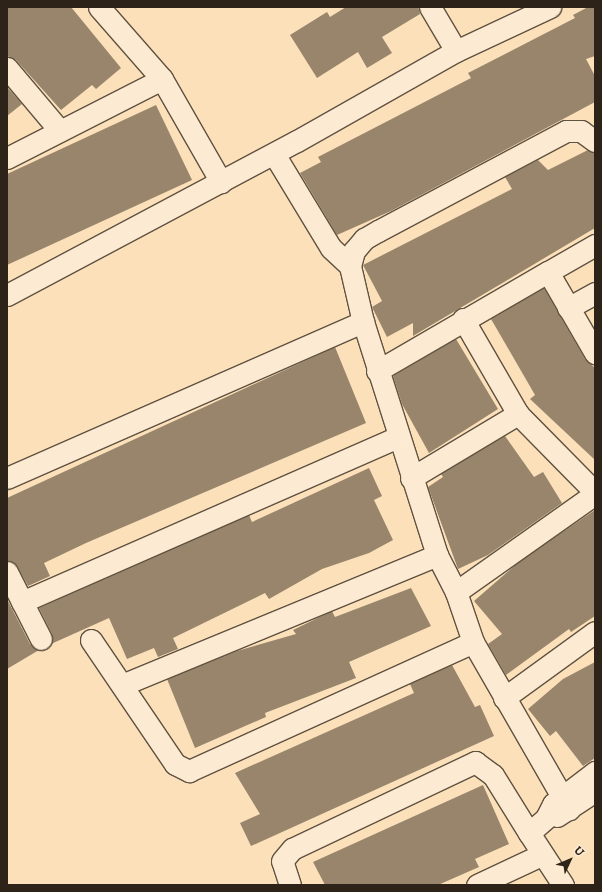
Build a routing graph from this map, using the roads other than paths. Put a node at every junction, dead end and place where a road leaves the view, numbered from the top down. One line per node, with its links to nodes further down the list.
1 (99, 7): 6 (street)
2 (430, 7): 4 (street)
3 (550, 7): 4 (street)
4 (456, 51): 9 (street)
5 (7, 68): 7 (street)
6 (162, 80): 7 (street); 11 (street)
7 (60, 131): 10 (street)
8 (595, 141): 13 (street)
9 (274, 154): 11 (street); 13 (street)
10 (7, 158)
11 (221, 182): 16 (street)
12 (595, 245): 14 (street)
13 (350, 266): 19 (street)
14 (548, 272): 17 (street); 18 (street)
15 (595, 293): 17 (street)
16 (7, 295)
17 (568, 308): 20 (street)
18 (463, 319): 21 (street); 22 (street)
19 (363, 322): 21 (street); 24 (street)
20 (595, 354)
21 (377, 371): 23 (street)
22 (518, 414): 25 (street); 26 (street)
23 (398, 437): 25 (street); 30 (street)
24 (7, 478)
25 (411, 478): 27 (street)
26 (595, 493): 29 (street)
27 (437, 555): 29 (street); 35 (street)
28 (7, 572): 30 (street)
29 (456, 592): 34 (street)
30 (22, 602): 32 (street)
31 (595, 632): 36 (street)
32 (41, 639)
33 (91, 640): 35 (street)
34 (473, 642): 35 (street); 36 (street)
35 (122, 685)
36 (504, 698): 39 (street)
37 (595, 772): 39 (street)
38 (595, 790): 39 (street)
39 (565, 803): 40 (street)
40 (529, 833): 41 (street); 42 (street)
41 (541, 855): 43 (street); 44 (street)
42 (290, 885)
43 (477, 885)
44 (563, 885)

